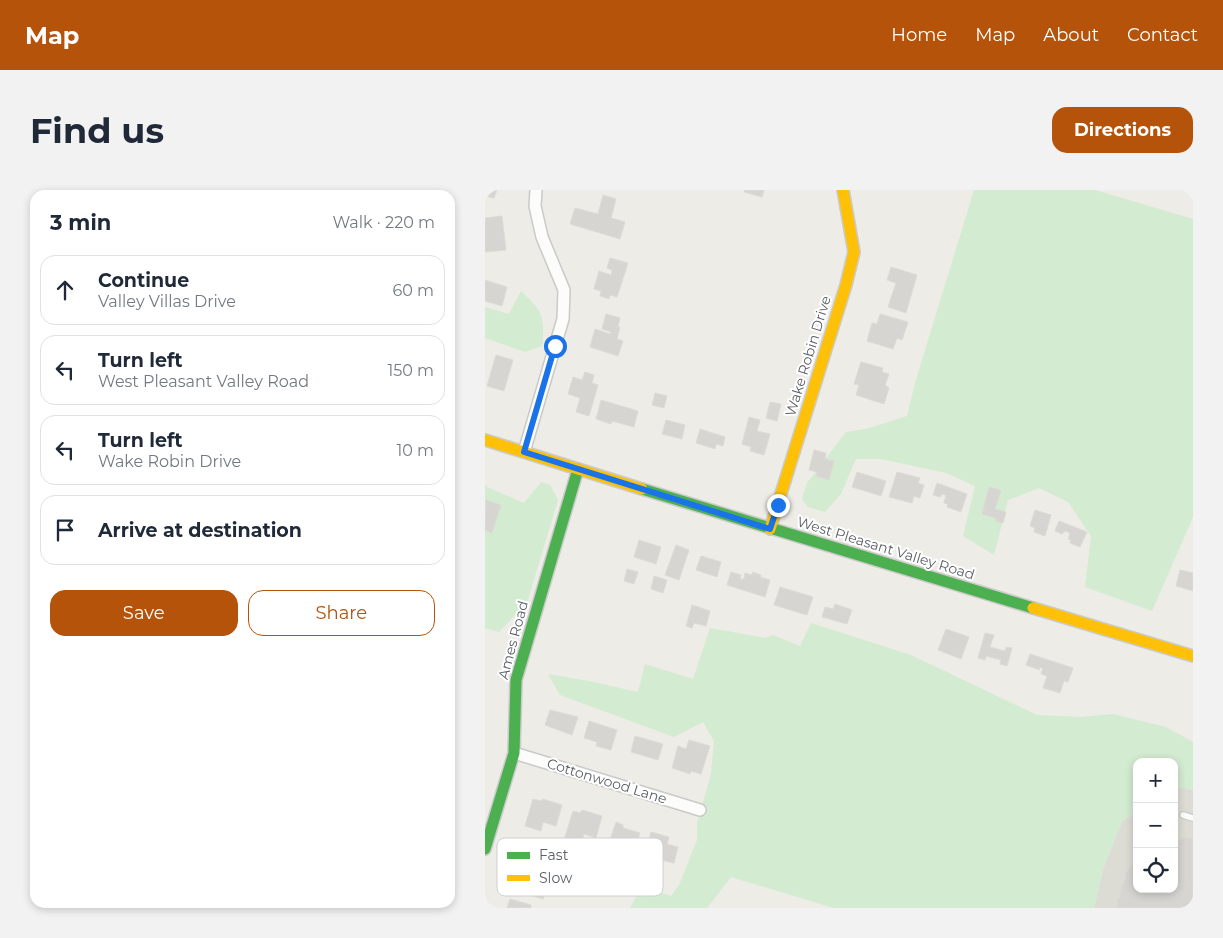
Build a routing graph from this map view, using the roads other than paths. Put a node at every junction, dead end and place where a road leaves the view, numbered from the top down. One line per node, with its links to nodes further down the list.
1 (536, 190): 4 (street)
2 (843, 190): 6 (street, Wake Robin Drive)
3 (485, 440): 4 (street, West Pleasant Valley Road)
4 (524, 452): 5 (street, West Pleasant Valley Road)
5 (578, 469): 6 (street, West Pleasant Valley Road); 8 (street, Ames Road)
6 (770, 529): 7 (street, West Pleasant Valley Road)
7 (1193, 656)
8 (514, 753): 9 (street, Cottonwood Lane); 12 (street, Ames Road)
9 (700, 810)
10 (1183, 815): 11 (lane)
11 (1193, 818)
12 (485, 849)

